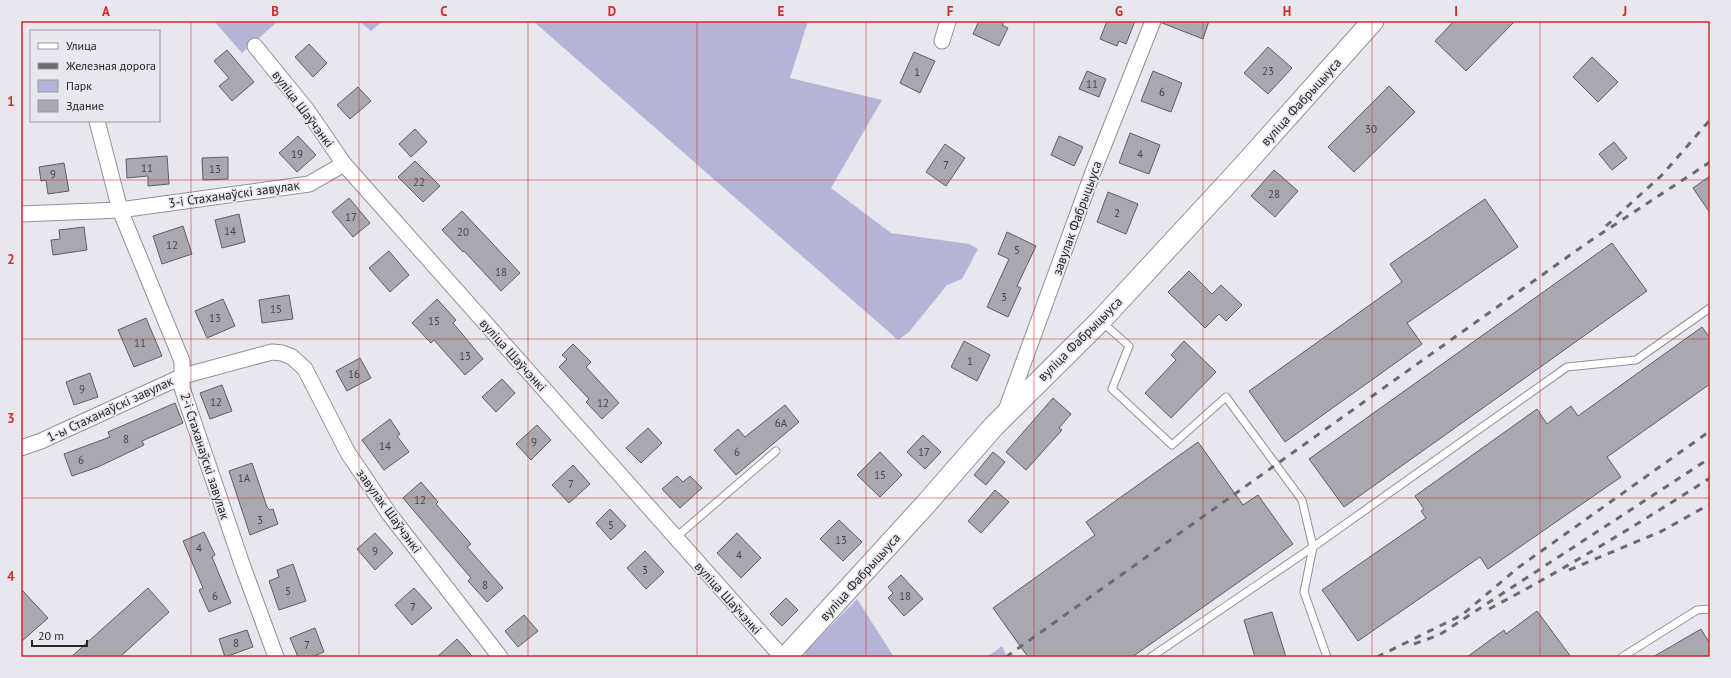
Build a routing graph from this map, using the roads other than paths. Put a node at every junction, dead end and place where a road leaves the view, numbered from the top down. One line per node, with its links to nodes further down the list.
1 (948, 21): 4 (street)
2 (1153, 21): 14 (street, завулак Фабрыцыуса)
3 (1373, 21): 11 (street, вуліца Фабрыцыуса)
4 (942, 41)
5 (254, 46): 7 (street, вуліца Шаўчэнкі)
6 (97, 122): 8 (street)
7 (344, 164): 8 (street, 3-і Стаханаўскі завулак); 17 (street, вуліца Шаўчэнкі)
8 (120, 210): 9 (street, 3-і Стаханаўскі завулак); 13 (street, 2-і Стаханаўскі завулак)
9 (21, 214)
10 (1710, 308): 18 (lane)
11 (1101, 320): 14 (street, вуліца Фабрыцыуса); 18 (lane)
12 (292, 356): 13 (street, 1-ы Стаханаўскі завулак); 21 (street, завулак Шаўчэнкі)
13 (183, 376): 15 (street, 1-ы Стаханаўскі завулак); 20 (street, 2-і Стаханаўскі завулак)
14 (1004, 415): 23 (street, вуліца Фабрыцыуса)
15 (21, 448)
16 (776, 450): 17 (lane)
17 (675, 538): 22 (street, вуліца Шаўчэнкі)
18 (1313, 548): 24 (lane); 25 (lane)
19 (1710, 609): 26 (lane)
20 (276, 657)
21 (500, 657)
22 (782, 657)
23 (786, 657)
24 (1151, 657)
25 (1327, 657)
26 (1622, 657)

